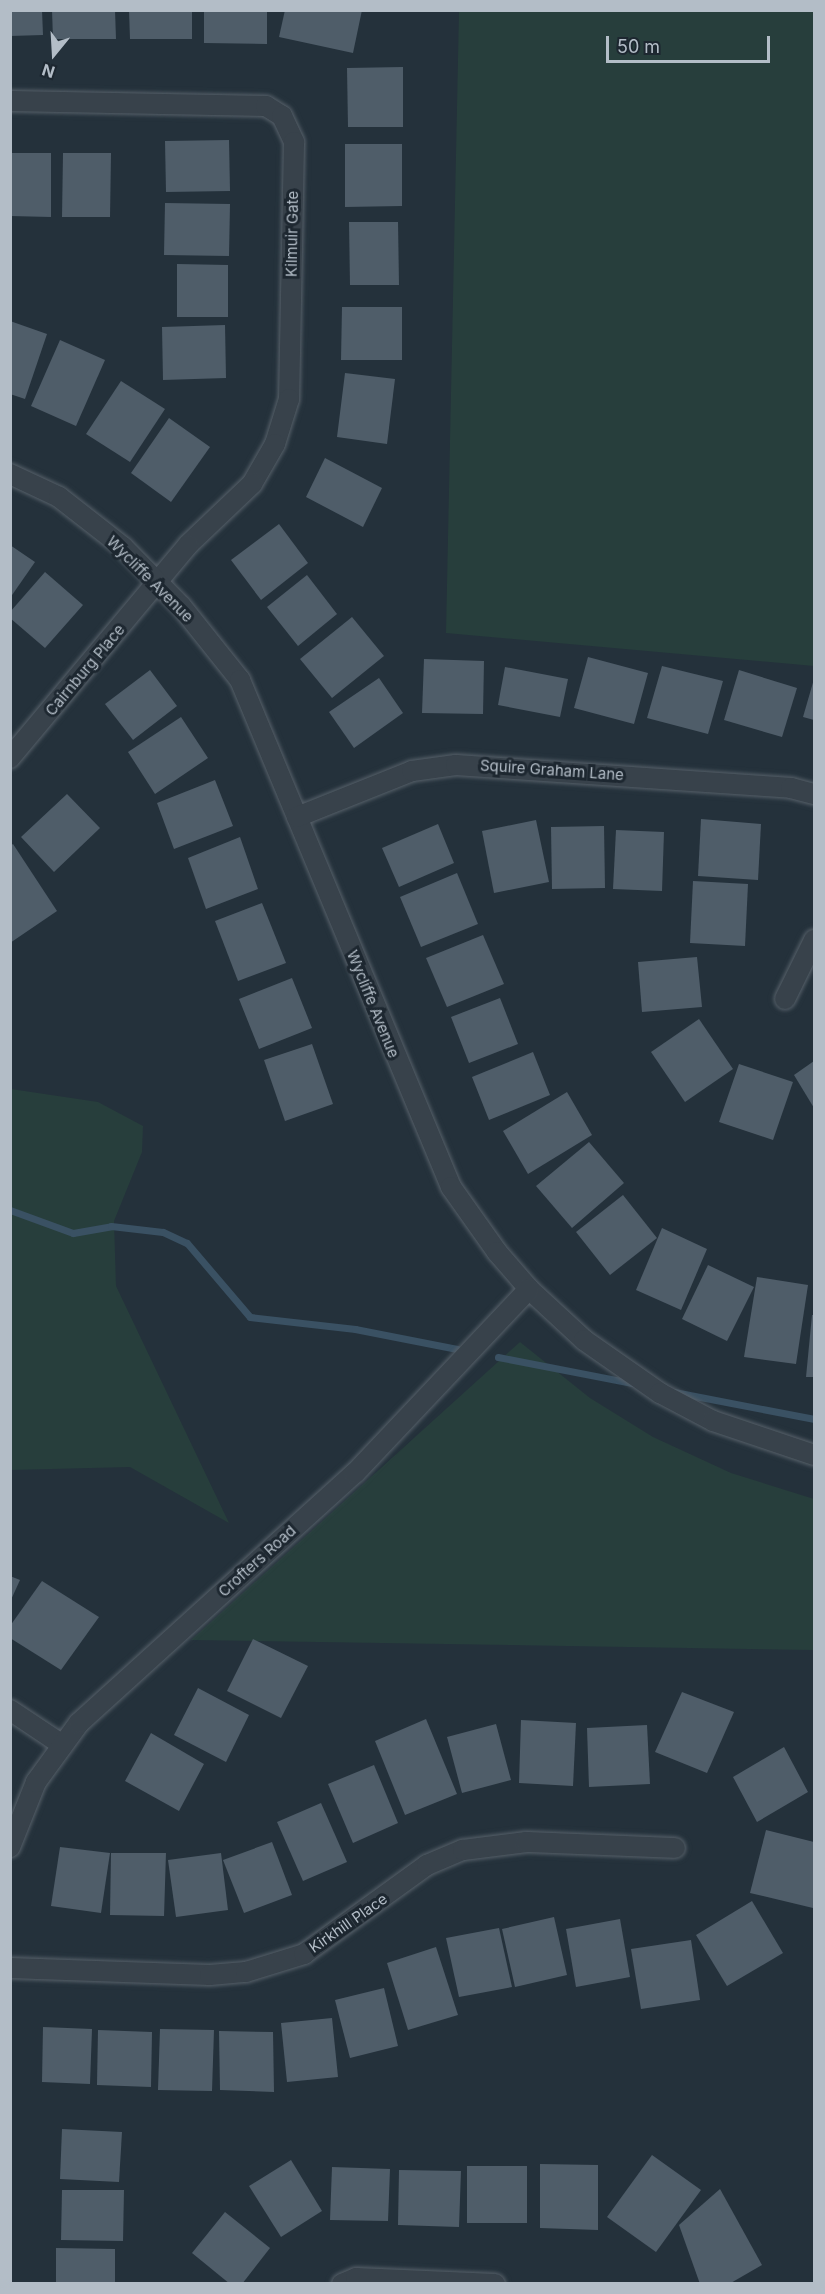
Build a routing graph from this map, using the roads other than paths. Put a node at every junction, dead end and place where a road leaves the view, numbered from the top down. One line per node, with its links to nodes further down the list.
1 (10, 100): 3 (street, Kilmuir Gate)
2 (10, 474): 3 (street, Wycliffe Avenue)
3 (158, 582): 4 (street, Cairnburg Place); 6 (street, Wycliffe Avenue)
4 (10, 758)
5 (814, 794): 6 (street, Squire Graham Lane)
6 (297, 817): 9 (street, Wycliffe Avenue)
7 (814, 940): 8 (street)
8 (785, 999)
9 (529, 1289): 10 (street, Wycliffe Avenue); 12 (street, Crofters Road)
10 (814, 1455)
11 (10, 1710): 12 (street)
12 (61, 1744): 13 (street, Crofters Road)
13 (10, 1847)
14 (675, 1848): 15 (street, Kirkhill Place)
15 (10, 1968)
16 (342, 2283): 17 (street)
17 (495, 2283)

